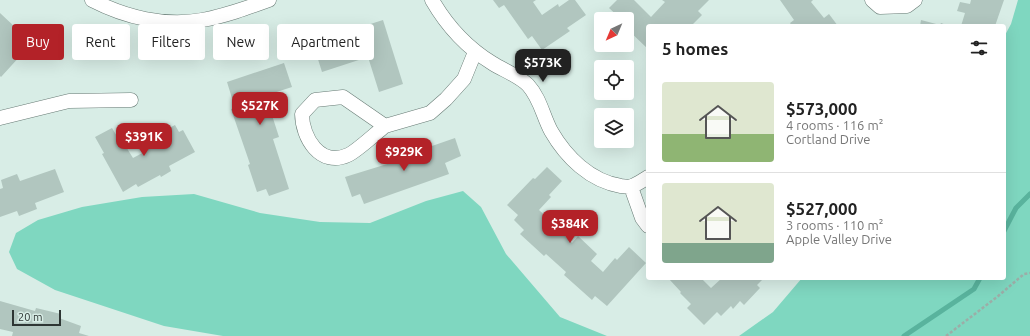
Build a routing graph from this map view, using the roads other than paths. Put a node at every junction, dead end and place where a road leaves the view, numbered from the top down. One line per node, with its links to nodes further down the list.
1 (92, 0): 2 (street)
2 (269, 0)
3 (432, 0): 6 (street)
4 (872, 0): 5 (street)
5 (916, 0)
6 (475, 52): 9 (street); 11 (street)
7 (131, 100): 8 (street)
8 (0, 118)
9 (384, 126): 9 (street)
10 (646, 178): 11 (street)
11 (631, 187): 12 (street)
12 (646, 223)

